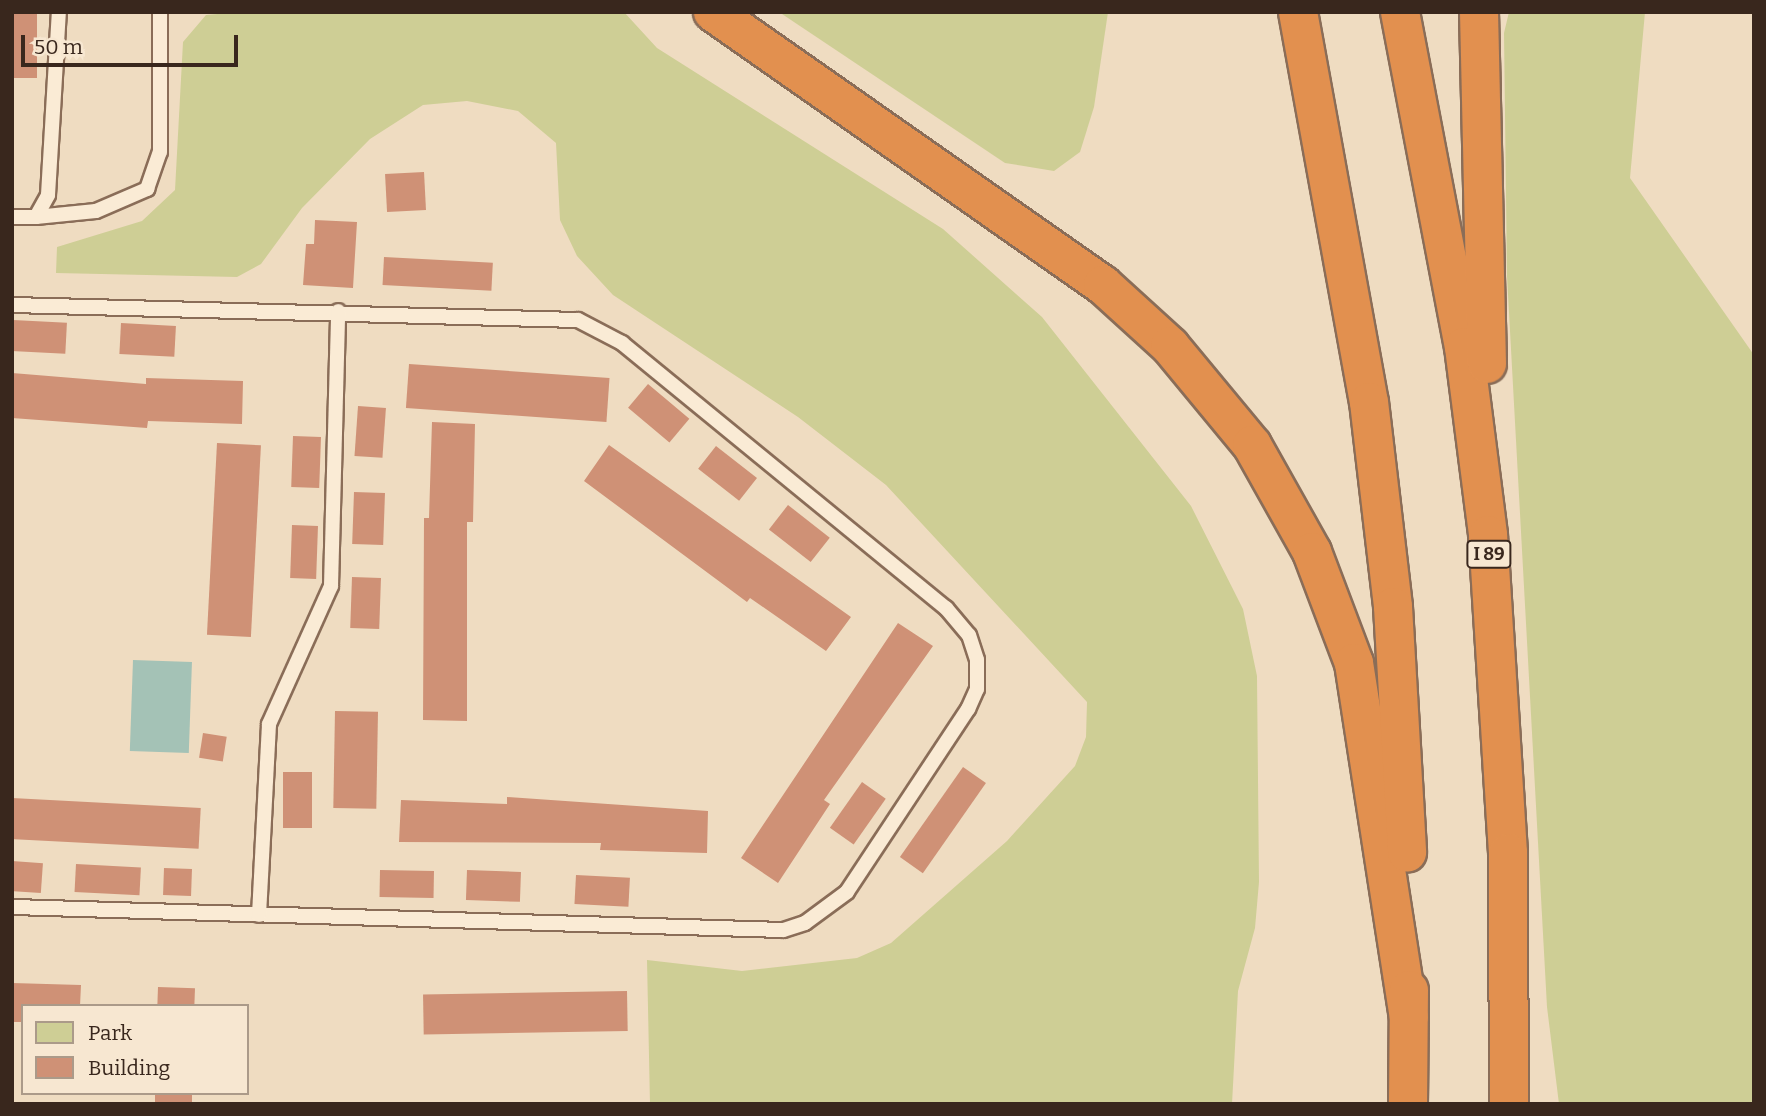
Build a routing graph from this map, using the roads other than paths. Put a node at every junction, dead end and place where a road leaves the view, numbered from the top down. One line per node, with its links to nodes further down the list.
1 (59, 12): 7 (lane)
2 (160, 12): 7 (lane)
3 (713, 12): 14 (highway)
4 (1298, 12): 14 (highway)
5 (1400, 12): 11 (highway, I 89)
6 (1479, 12): 11 (highway)
7 (36, 216): 8 (lane)
8 (12, 217)
9 (12, 305): 10 (lane)
10 (338, 311): 13 (lane); 13 (lane)
11 (1493, 597): 16 (highway, I 89)
12 (12, 907): 13 (lane)
13 (260, 915)
14 (1409, 1017): 15 (highway)
15 (1408, 1104)
16 (1509, 1104)

